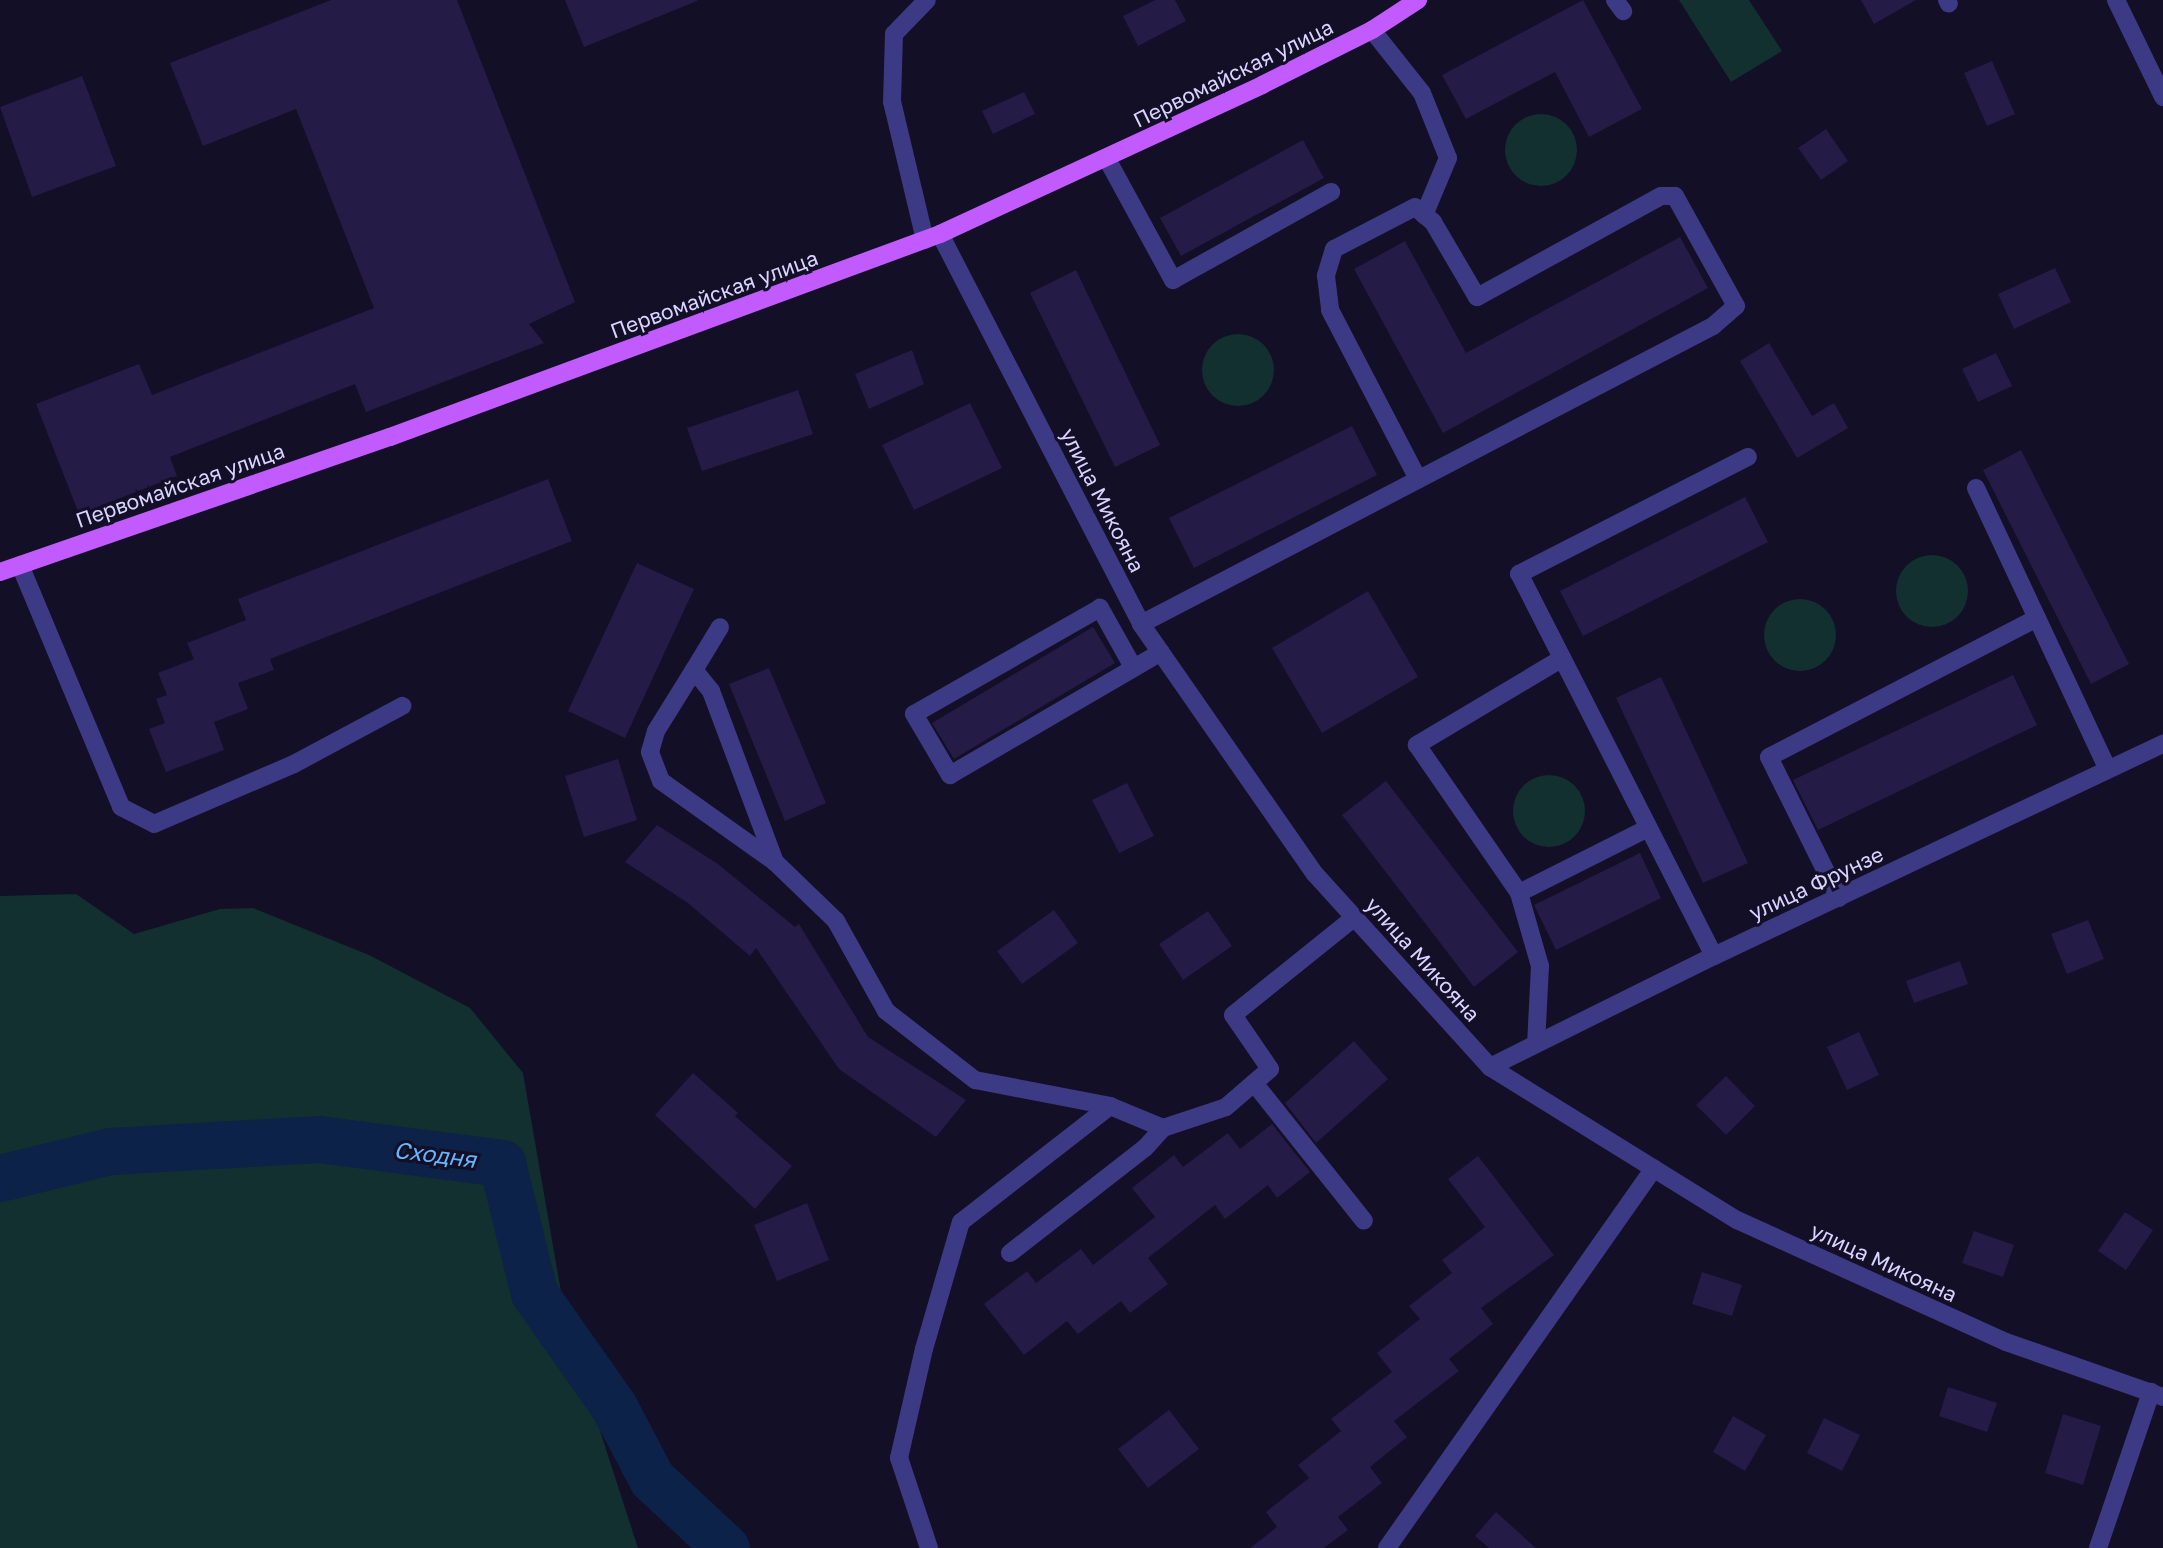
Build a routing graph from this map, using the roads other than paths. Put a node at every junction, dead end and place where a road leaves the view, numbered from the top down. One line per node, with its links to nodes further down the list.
1 (927, 0): 9 (street, улица Микояна)
2 (1418, 0): 4 (main road, Первомайская улица)
3 (2116, 0): 5 (street)
4 (1372, 30): 6 (main road, Первомайская улица); 8 (street)
5 (2163, 97)
6 (1107, 159): 7 (street); 9 (main road, Первомайская улица)
7 (1331, 192)
8 (1424, 215): 11 (street); 11 (street)
9 (932, 237): 13 (main road, Первомайская улица); 16 (street, улица Микояна)
10 (1748, 457): 19 (street)
11 (1418, 479): 16 (street)
12 (1976, 488): 15 (street)
13 (20, 565): 14 (main road, Первомайская улица); 22 (street)
14 (0, 572)
15 (2037, 618): 24 (street); 28 (street)
16 (1141, 624): 18 (street, улица Микояна)
17 (720, 627): 21 (street)
18 (1161, 652): 20 (street); 29 (street, улица Микояна)
19 (1562, 659): 25 (street); 27 (street)
20 (1133, 667): 20 (street)
21 (694, 670): 26 (street); 26 (street)
22 (402, 706)
23 (2163, 744): 24 (street, улица Фрунзе)
24 (2108, 770): 28 (street, улица Фрунзе)
25 (1648, 828): 27 (street); 30 (street)
26 (775, 862): 34 (street)
27 (1519, 893): 31 (street)
28 (1839, 898): 30 (street, улица Фрунзе)
29 (1355, 918): 32 (street, улица Микояна); 33 (street)
30 (1714, 956): 31 (street, улица Фрунзе)
31 (1536, 1044): 32 (street, улица Фрунзе)
32 (1490, 1067): 36 (street, улица Микояна)
33 (1254, 1083): 35 (street); 37 (street)
34 (1110, 1106): 35 (street); 40 (street)
35 (1163, 1128): 38 (street)
36 (1654, 1168): 39 (street, улица Микояна); 41 (street)
37 (1364, 1221)
38 (1010, 1253)
39 (2157, 1394): 42 (street)
40 (929, 1548)
41 (1387, 1548)
42 (2098, 1548)

